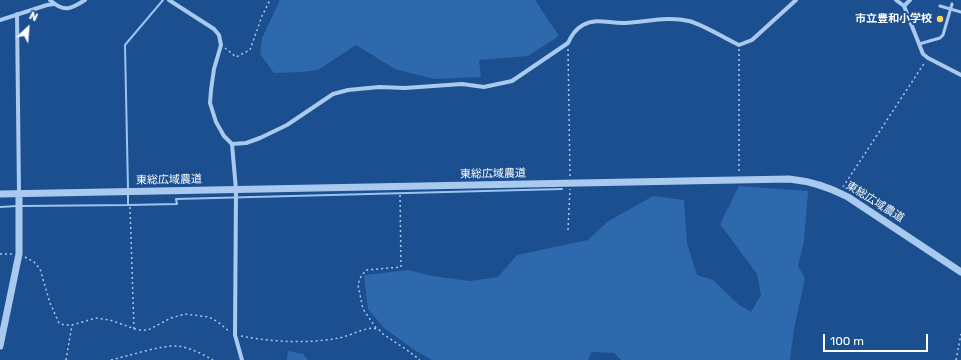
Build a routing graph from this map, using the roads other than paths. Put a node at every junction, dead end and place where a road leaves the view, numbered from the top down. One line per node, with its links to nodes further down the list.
1 (50, 0): 7 (street)
2 (85, 0): 7 (street)
3 (169, 0): 17 (street)
4 (796, 0): 17 (street)
5 (896, 0): 9 (street)
6 (910, 0): 9 (street)
7 (54, 4): 13 (street)
8 (952, 4): 11 (lane)
9 (904, 6): 15 (street)
10 (940, 6): 11 (lane)
11 (950, 9): 12 (lane); 15 (lane)
12 (961, 12)
13 (17, 14): 14 (street); 20 (street)
14 (0, 20)
15 (919, 44): 16 (street)
16 (961, 75)
17 (232, 144): 18 (street)
18 (236, 190): 20 (street, 東総広域農道); 21 (street, 東総広域農道); 23 (street)
19 (0, 194): 20 (street, 東総広域農道)
20 (19, 194): 22 (street)
21 (961, 272)
22 (0, 346)
23 (242, 360)

